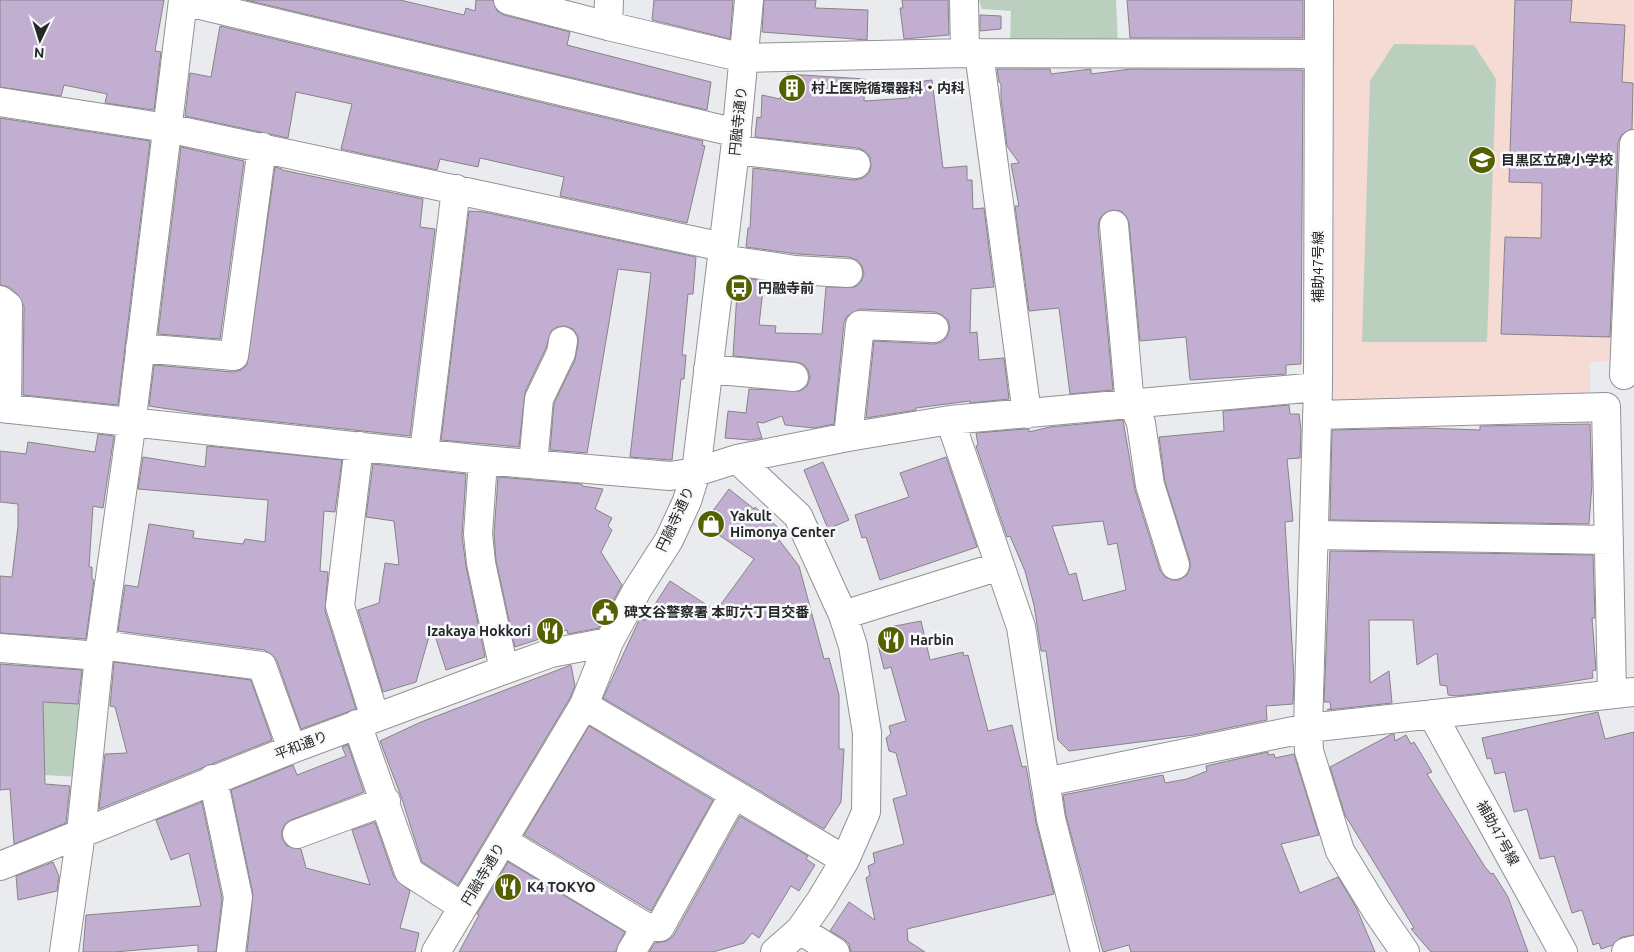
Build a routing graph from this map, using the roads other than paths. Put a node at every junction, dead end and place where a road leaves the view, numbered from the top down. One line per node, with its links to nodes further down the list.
1 (183, 0): 11 (street); 12 (street)
2 (508, 0): 6 (street)
3 (749, 0): 9 (street, 円融寺通り)
4 (964, 0): 7 (street)
5 (1319, 0): 8 (street, 補助47号線)
6 (608, 13): 9 (street)
7 (972, 53): 8 (street); 9 (street); 30 (street)
8 (1318, 54): 27 (street, 補助47号線)
9 (744, 58): 12 (street, 円融寺通り)
10 (0, 102): 11 (street)
11 (167, 128): 14 (street); 23 (street)
12 (736, 142): 15 (street); 18 (street, 円融寺通り)
13 (1634, 144): 25 (street)
14 (262, 147): 16 (street); 23 (street)
15 (856, 164)
16 (456, 189): 18 (street); 36 (street)
17 (1114, 224): 28 (street)
18 (722, 253): 19 (street); 24 (street, 円融寺通り)
19 (848, 273)
20 (0, 300): 29 (street)
21 (934, 328): 34 (street)
22 (563, 341): 39 (street)
23 (140, 348): 33 (street)
24 (708, 369): 26 (street); 40 (street, 円融寺通り)
25 (1624, 375)
26 (794, 377)
27 (1318, 386): 28 (street); 31 (street, 補助47号線)
28 (1135, 404): 30 (street); 43 (street)
29 (3, 409): 33 (street)
30 (1026, 414): 32 (street)
31 (1317, 415): 41 (street, 補助47号線); 42 (street)
32 (950, 420): 34 (street); 44 (street)
33 (131, 422): 35 (street); 48 (street)
34 (848, 437): 37 (street)
35 (359, 446): 36 (street); 53 (street)
36 (424, 453): 38 (street)
37 (737, 459): 40 (street); 45 (street)
38 (483, 460): 39 (street); 49 (street)
39 (533, 464): 40 (street)
40 (696, 472): 46 (street, 円融寺通り)
41 (1314, 535): 42 (street); 54 (street, 補助47号線)
42 (1609, 540): 50 (street)
43 (1175, 564)
44 (1000, 566): 45 (street); 57 (street)
45 (843, 615): 63 (street)
46 (609, 642): 49 (street, 平和通り); 51 (street, 円融寺通り)
47 (0, 648): 48 (street)
48 (100, 651): 55 (street); 60 (street)
49 (504, 670): 53 (street, 平和通り)
50 (1623, 693): 52 (street)
51 (584, 705): 58 (street); 62 (street, 円融寺通り)
52 (1432, 714): 54 (street); 77 (street, 補助47号線)
53 (366, 721): 55 (street, 平和通り); 59 (street)
54 (1308, 728): 57 (street); 76 (street, 補助47号線)
55 (292, 749): 56 (street, 平和通り)
56 (213, 779): 60 (street, 平和通り); 70 (street)
57 (1045, 782): 75 (street)
58 (734, 794): 63 (street); 66 (street)
59 (386, 801): 61 (street); 65 (street)
60 (81, 833): 64 (street, 平和通り); 69 (street)
61 (297, 834)
62 (503, 841): 65 (street, 円融寺通り); 66 (street)
63 (845, 860): 67 (street)
64 (0, 866)
65 (463, 906): 71 (street, 円融寺通り)
66 (646, 927): 72 (street)
67 (800, 930): 73 (street); 74 (street)
68 (1634, 950): 78 (street)
69 (64, 952)
70 (231, 952)
71 (436, 952)
72 (631, 952)
73 (775, 952)
74 (835, 952)
75 (1085, 952)
76 (1405, 952)
77 (1563, 952)
78 (1626, 952)

